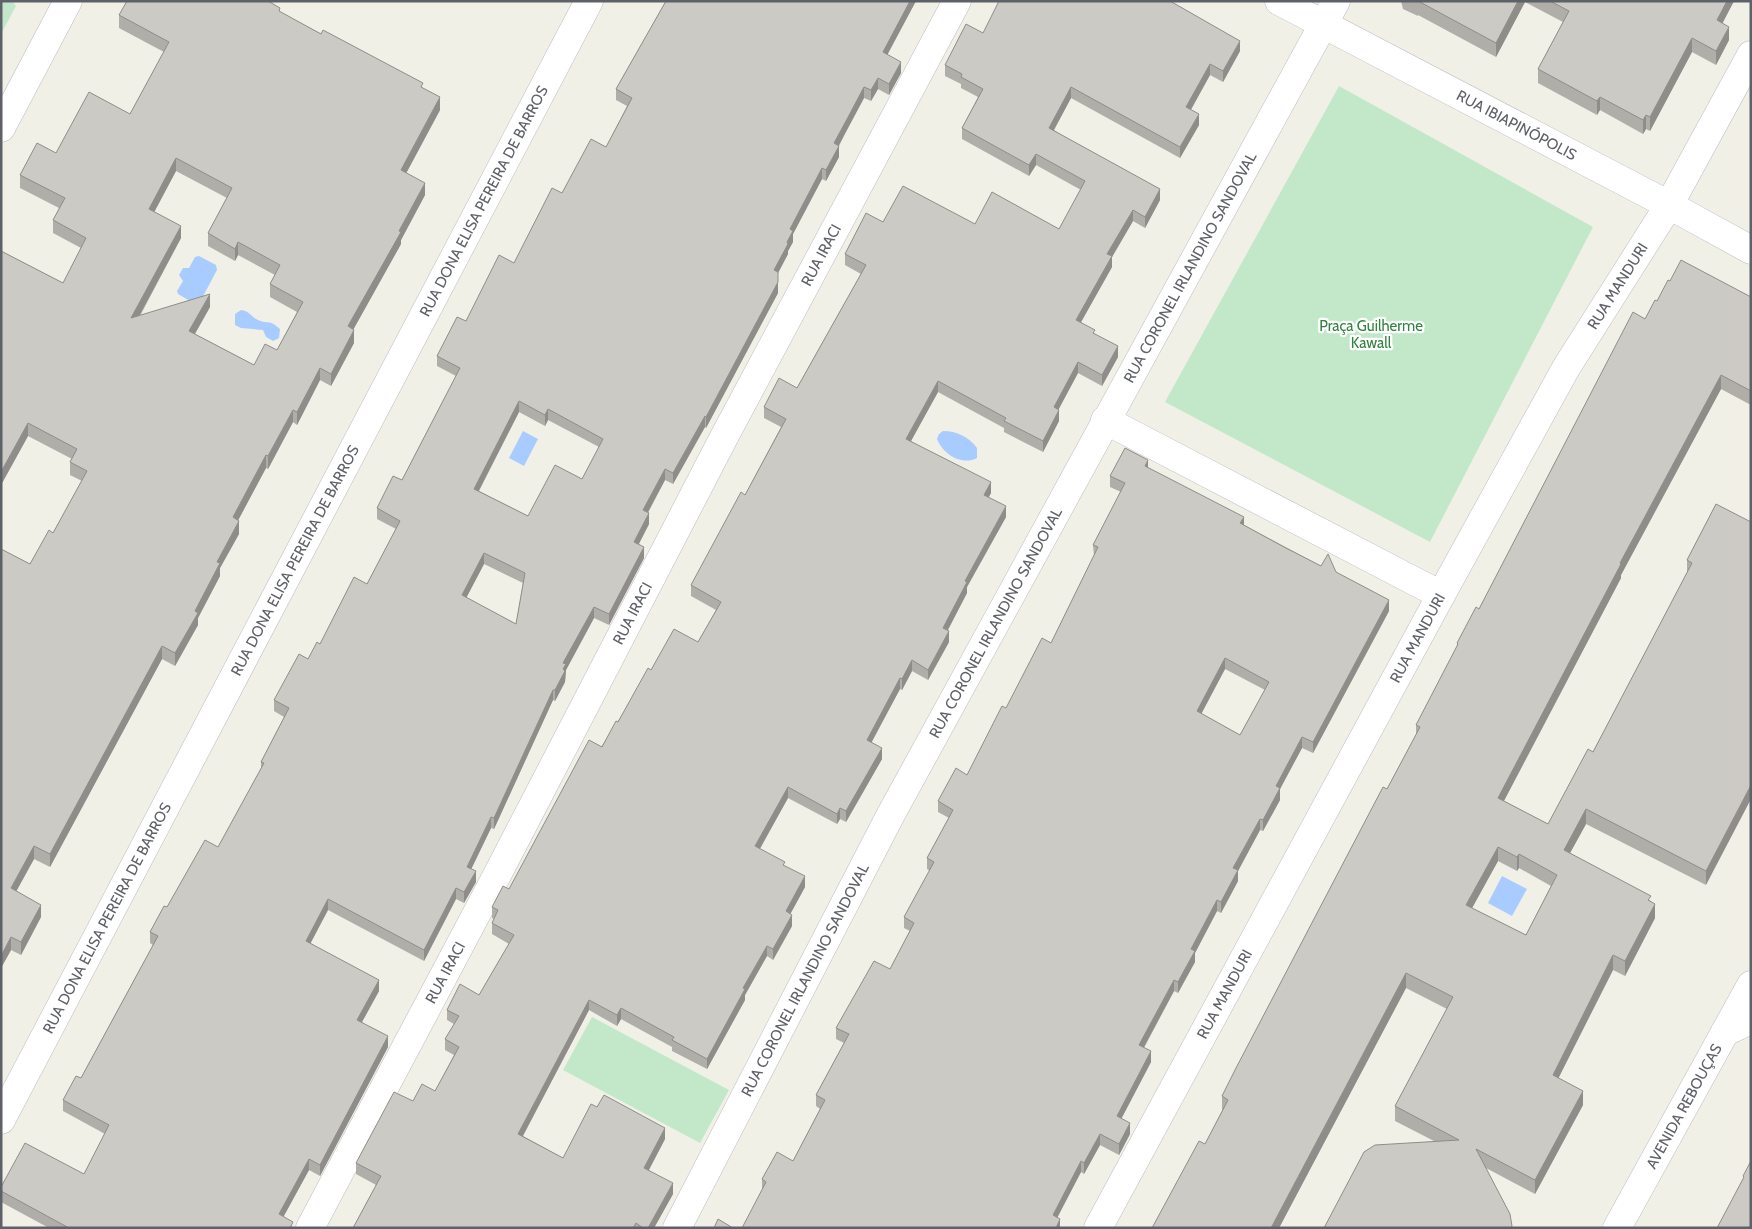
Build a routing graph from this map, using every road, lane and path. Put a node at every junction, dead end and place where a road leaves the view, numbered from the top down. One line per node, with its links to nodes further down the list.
1 (68, 1): 7 (street)
2 (589, 1): 15 (street, RUA DONA ELISA PEREIRA DE BARROS)
3 (957, 1): 16 (street, RUA IRACI)
4 (1279, 1): 5 (street, RUA IBIAPINÓPOLIS)
5 (1330, 13): 8 (street, RUA IBIAPINÓPOLIS); 10 (street, RUA CORONEL IRLANDINO SANDOVAL)
6 (1751, 56): 8 (street, RUA MANDURI)
7 (1, 128)
8 (1669, 204): 9 (street, RUA IBIAPINÓPOLIS); 11 (street, RUA MANDURI)
9 (1751, 250)
10 (1105, 420): 11 (street); 17 (street, RUA CORONEL IRLANDINO SANDOVAL)
11 (1441, 595): 18 (street, RUA MANDURI)
12 (1751, 985): 14 (street, AVENIDA REBOUÇAS)
13 (1751, 1020): 14 (street)
14 (1725, 1032): 19 (street, AVENIDA REBOUÇAS)
15 (1, 1120)
16 (310, 1228)
17 (677, 1228)
18 (1098, 1228)
19 (1617, 1228)

